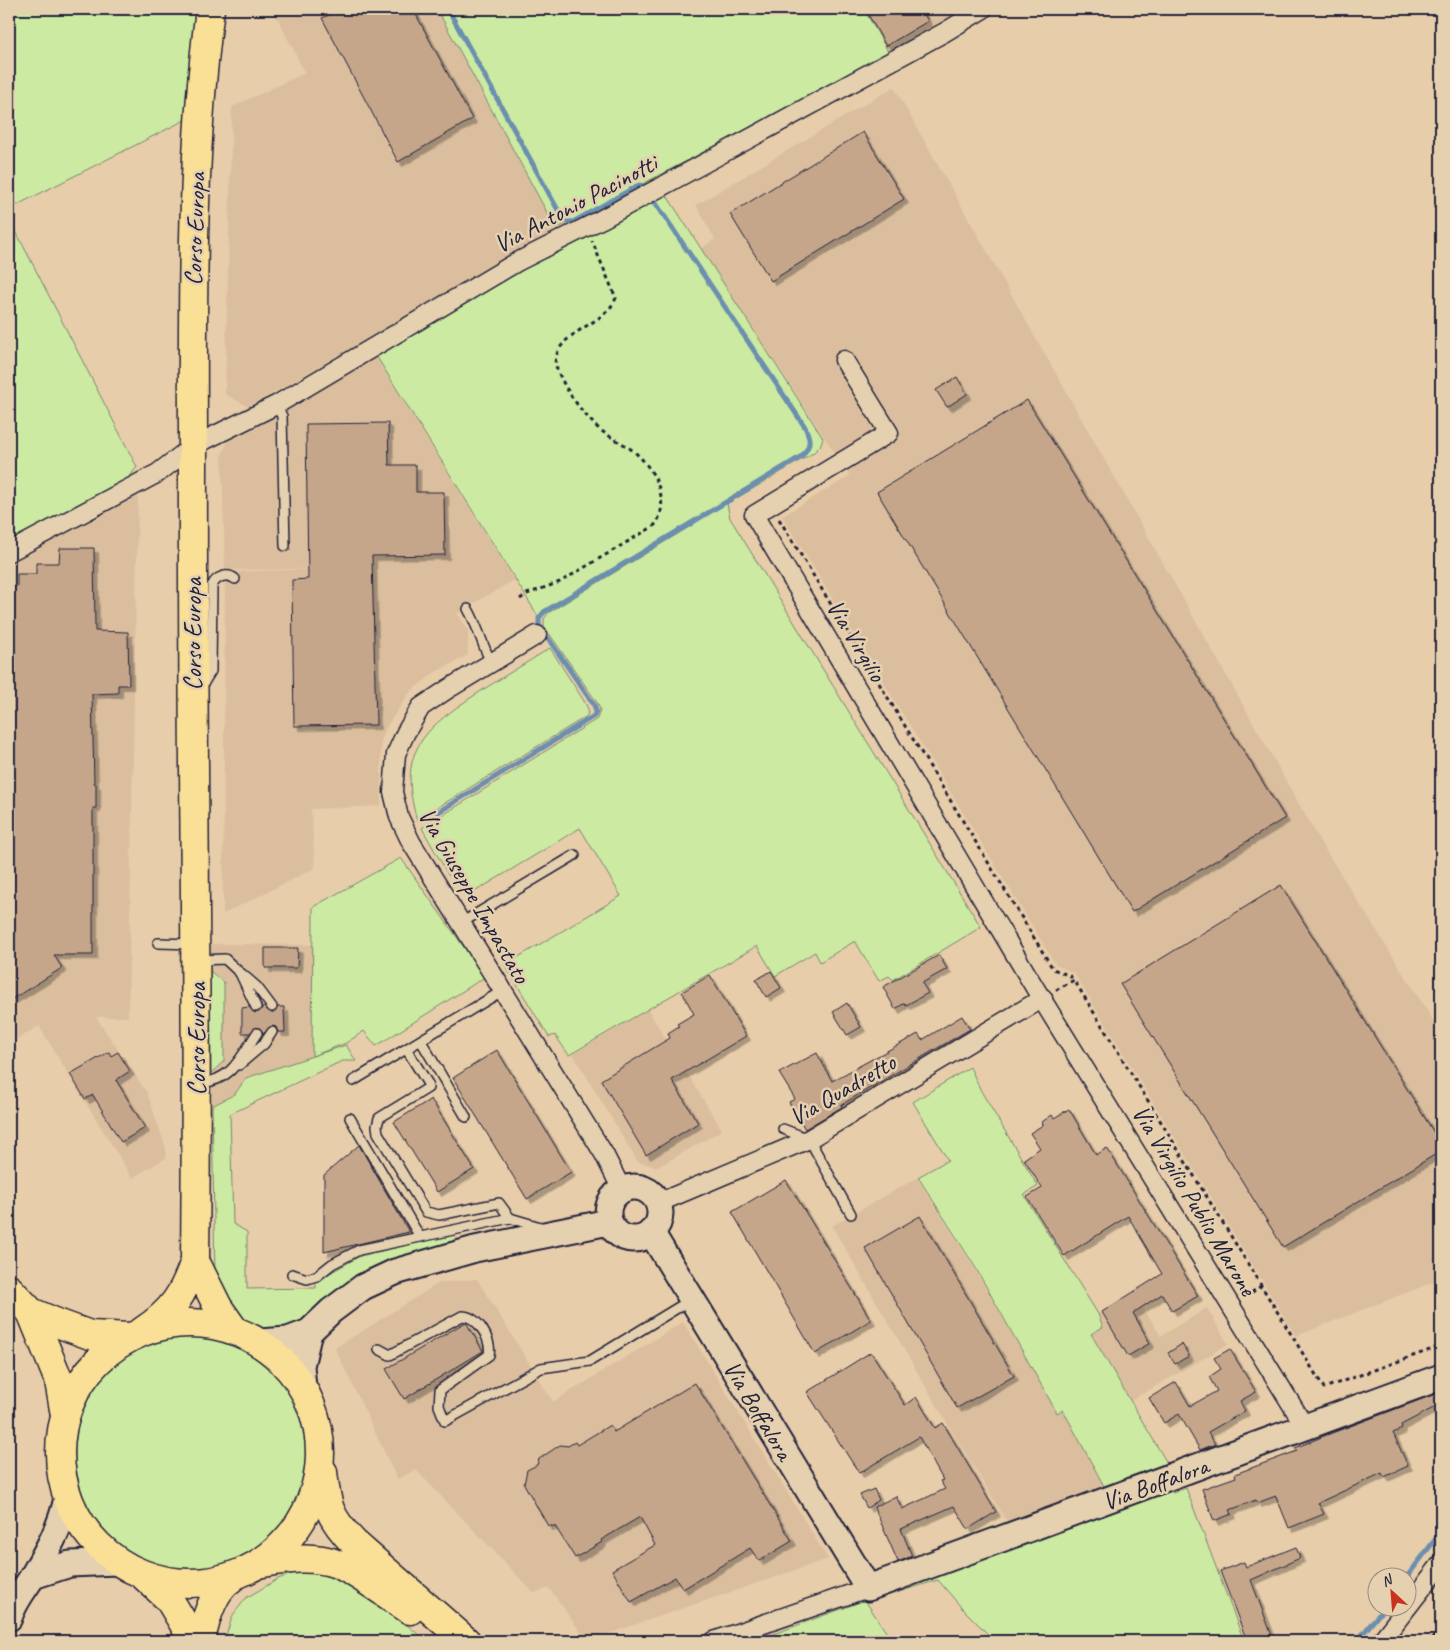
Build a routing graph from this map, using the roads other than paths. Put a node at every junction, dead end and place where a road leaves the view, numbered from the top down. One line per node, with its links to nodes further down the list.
1 (210, 9): 5 (main road, Corso Europa)
2 (984, 9): 4 (street, Via Antonio Pacinotti)
3 (844, 360): 19 (street, Via Virgilio)
4 (276, 405): 5 (street, Via Antonio Pacinotti); 6 (lane)
5 (193, 446): 7 (street, Via Antonio Pacinotti); 12 (main road, Corso Europa)
6 (285, 546)
7 (9, 552)
8 (235, 579): 12 (lane)
9 (468, 609): 11 (lane)
10 (537, 635): 11 (street, Via Giuseppe Impastato)
11 (491, 662): 14 (street, Via Giuseppe Impastato)
12 (192, 702): 16 (main road, Corso Europa)
13 (575, 855): 14 (lane)
14 (461, 923): 18 (street, Via Giuseppe Impastato)
15 (158, 943): 16 (lane)
16 (196, 952): 17 (lane); 28 (main road, Corso Europa)
17 (240, 973): 20 (lane); 21 (lane)
18 (502, 991): 24 (lane); 33 (street, Via Giuseppe Impastato)
19 (1043, 998): 32 (street, Via Quadretto); 53 (street, Via Virgilio Publio Marone)
20 (256, 1007)
21 (272, 1007)
22 (272, 1032): 26 (lane)
23 (256, 1033): 26 (lane)
24 (421, 1041): 25 (lane); 29 (lane)
25 (407, 1050): 27 (lane); 36 (lane)
26 (233, 1070): 28 (lane)
27 (353, 1081)
28 (197, 1084): 41 (main road, Corso Europa)
29 (466, 1117)
30 (350, 1118): 40 (lane)
31 (783, 1129): 32 (lane)
32 (809, 1139): 34 (street, Via Quadretto); 35 (lane)
33 (622, 1190): 34 (street); 37 (street)
34 (658, 1204): 39 (street)
35 (851, 1214)
36 (510, 1218): 38 (lane); 40 (lane)
37 (609, 1222): 38 (street); 39 (street)
38 (556, 1232): 46 (street)
39 (652, 1232): 44 (street, Via Boffalora)
40 (420, 1237): 42 (lane)
41 (195, 1261): 47 (main road, Corso Europa); 48 (main road, Corso Europa)
42 (292, 1274)
43 (9, 1289): 45 (main road)
44 (692, 1299): 49 (lane); 62 (street, Via Boffalora)
45 (31, 1312): 47 (main road); 52 (main road)
46 (309, 1332): 48 (street); 51 (street)
47 (137, 1334): 48 (main road, Corso Europa); 52 (main road, Corso Europa)
48 (247, 1336): 51 (main road, Corso Europa)
49 (379, 1349)
50 (1441, 1377): 53 (street, Via Boffalora)
51 (303, 1387): 54 (main road, Corso Europa)
52 (65, 1415): 55 (main road, Corso Europa)
53 (1306, 1428): 62 (street, Via Boffalora)
54 (321, 1458): 57 (main road, Corso Europa); 67 (main road)
55 (67, 1498): 56 (main road, Corso Europa); 59 (street)
56 (117, 1562): 59 (street); 60 (main road, Corso Europa)
57 (263, 1562): 61 (main road, Corso Europa); 66 (main road)
58 (1441, 1564): 69 (street)
59 (33, 1576): 63 (street)
60 (144, 1576): 61 (main road, Corso Europa); 64 (main road, Corso Europa)
61 (232, 1578): 65 (main road, Corso Europa)
62 (868, 1588): 68 (street, Via Boffalora)
63 (9, 1618)
64 (194, 1641)
65 (201, 1641)
66 (460, 1641)
67 (466, 1641)
68 (714, 1641)
69 (1381, 1641)

